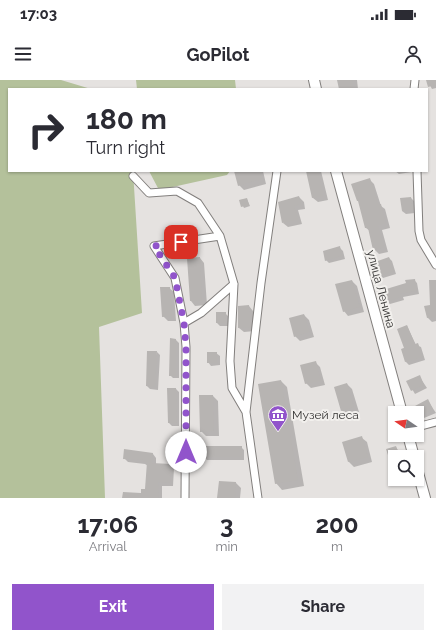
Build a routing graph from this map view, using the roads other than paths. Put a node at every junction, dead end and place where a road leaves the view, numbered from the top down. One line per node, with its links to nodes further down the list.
1 (277, 172): 10 (street)
2 (336, 172): 9 (street, улица Ленина)
3 (417, 172): 6 (street)
4 (133, 176): 5 (street)
5 (220, 236): 7 (street); 8 (street)
6 (436, 265)
7 (234, 284): 8 (street); 10 (street)
8 (184, 323): 14 (street)
9 (400, 406)
10 (246, 412): 15 (street)
11 (436, 422): 12 (street)
12 (424, 425)
13 (422, 486): 16 (street)
14 (185, 498)
15 (258, 498)
16 (425, 498)

